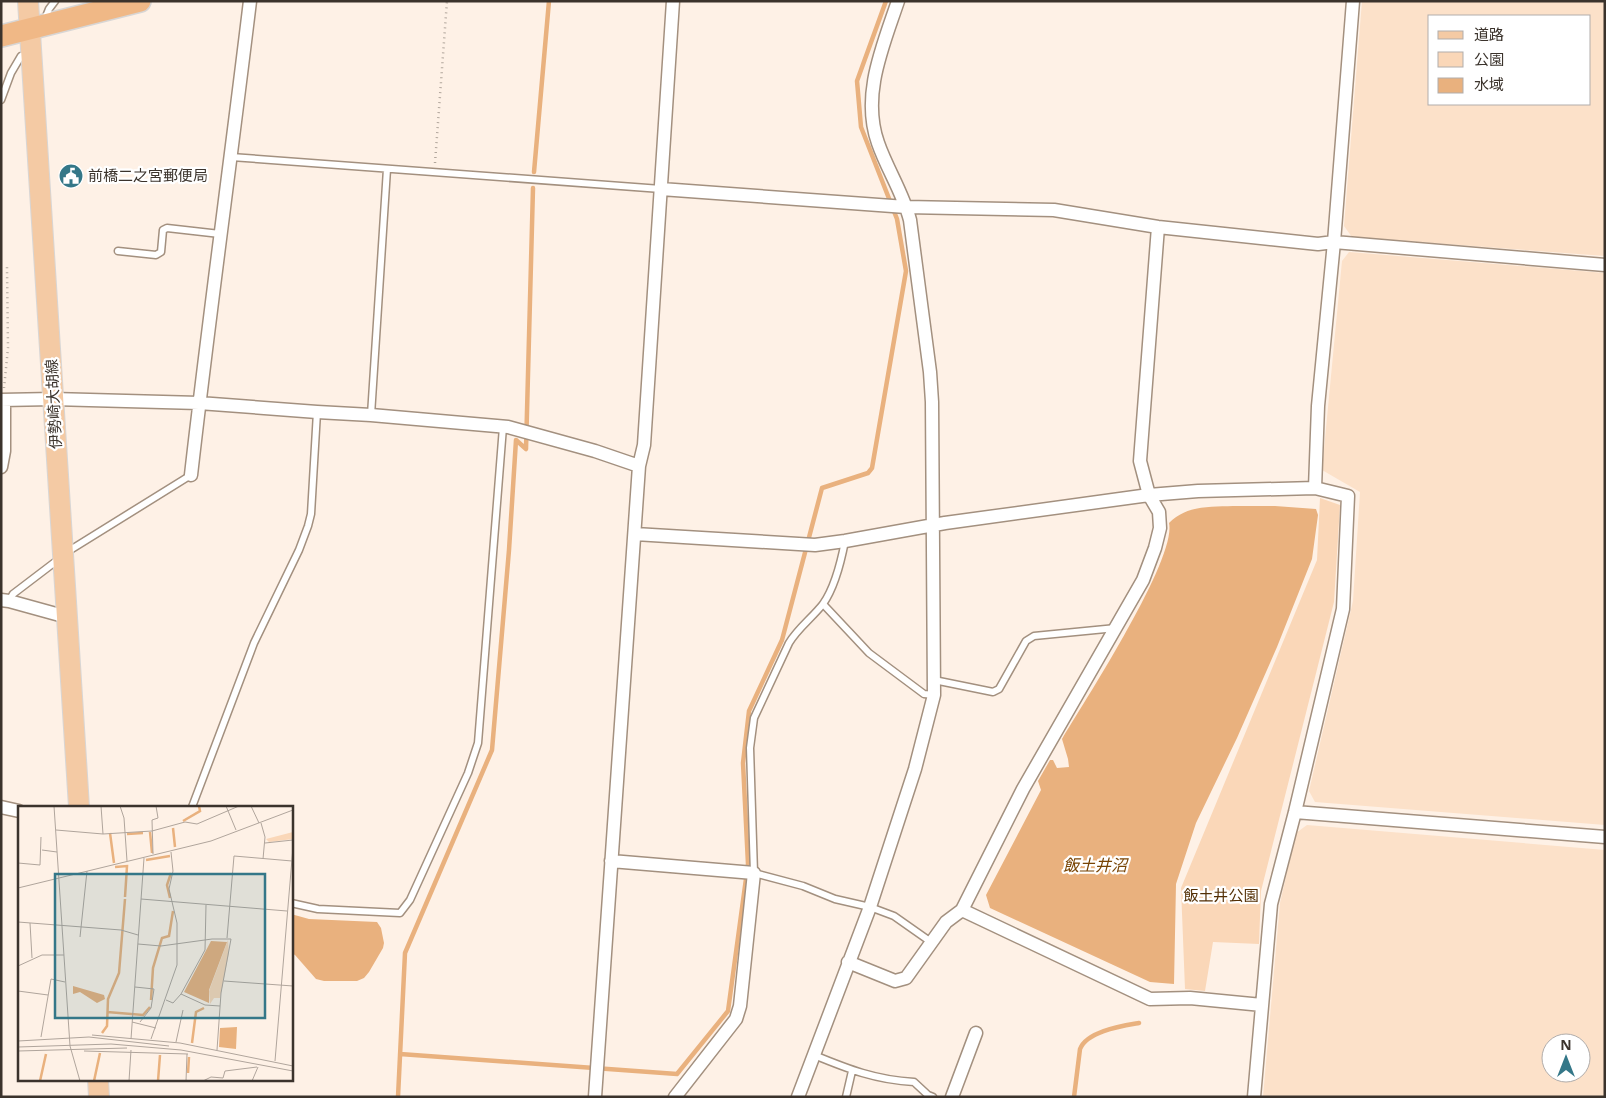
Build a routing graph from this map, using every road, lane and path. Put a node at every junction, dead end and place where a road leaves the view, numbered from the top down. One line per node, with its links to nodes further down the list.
1 (28, 1): 9 (main road, 伊勢崎大胡線)
2 (55, 1): 9 (lane)
3 (140, 1): 9 (highway)
4 (250, 1): 13 (street)
5 (447, 1): 15 (path)
6 (673, 1): 16 (street)
7 (898, 1): 17 (street)
8 (1353, 1): 20 (street)
9 (36, 26): 10 (highway); 11 (main road, 伊勢崎大胡線)
10 (1, 36)
11 (30, 55): 12 (lane); 24 (main road, 伊勢崎大胡線)
12 (1, 100)
13 (231, 157): 14 (lane); 19 (street)
14 (386, 169): 15 (lane); 28 (lane)
15 (434, 172): 16 (lane)
16 (661, 189): 17 (street); 30 (street)
17 (906, 207): 18 (street); 35 (street)
18 (1158, 226): 20 (street); 34 (street)
19 (220, 234): 21 (lane); 26 (street)
20 (1334, 242): 22 (street); 33 (street)
21 (118, 252)
22 (1605, 266)
23 (7, 267): 25 (path)
24 (53, 399): 25 (street); 26 (street); 38 (main road, 伊勢崎大胡線)
25 (2, 400): 31 (street)
26 (199, 403): 27 (street); 32 (street)
27 (317, 412): 28 (street); 46 (lane)
28 (371, 414): 29 (street)
29 (504, 427): 30 (street); 53 (lane)
30 (639, 466): 36 (street)
31 (1, 468)
32 (191, 475): 38 (lane)
33 (1315, 488): 34 (street); 49 (street)
34 (1150, 495): 35 (street); 42 (street)
35 (933, 526): 37 (street); 43 (street)
36 (635, 534): 37 (street); 51 (street)
37 (845, 541): 40 (lane)
38 (63, 556): 39 (lane); 41 (main road, 伊勢崎大胡線)
39 (5, 601): 41 (street)
40 (823, 604): 44 (lane); 52 (lane)
41 (67, 617): 45 (main road, 伊勢崎大胡線)
42 (1116, 628): 43 (lane); 55 (street)
43 (934, 680): 44 (street)
44 (934, 695): 54 (street)
45 (79, 806)
46 (192, 806)
47 (1, 807): 48 (street)
48 (18, 811)
49 (1295, 812): 50 (street); 58 (street)
50 (1605, 837)
51 (612, 861): 52 (street); 66 (street)
52 (754, 873): 54 (lane); 67 (street)
53 (292, 903)
54 (870, 907): 56 (lane); 57 (street)
55 (962, 910): 56 (street); 58 (street)
56 (931, 942): 57 (street)
57 (848, 962): 60 (street)
58 (1262, 1005): 72 (street)
59 (976, 1033): 71 (street)
60 (814, 1055): 61 (lane); 68 (street)
61 (852, 1071): 69 (lane); 70 (lane)
62 (98, 1080): 65 (main road)
63 (1, 1096): 64 (path)
64 (6, 1097)
65 (99, 1097)
66 (595, 1097)
67 (675, 1097)
68 (798, 1097)
69 (846, 1097)
70 (933, 1097)
71 (952, 1097)
72 (1254, 1097)

